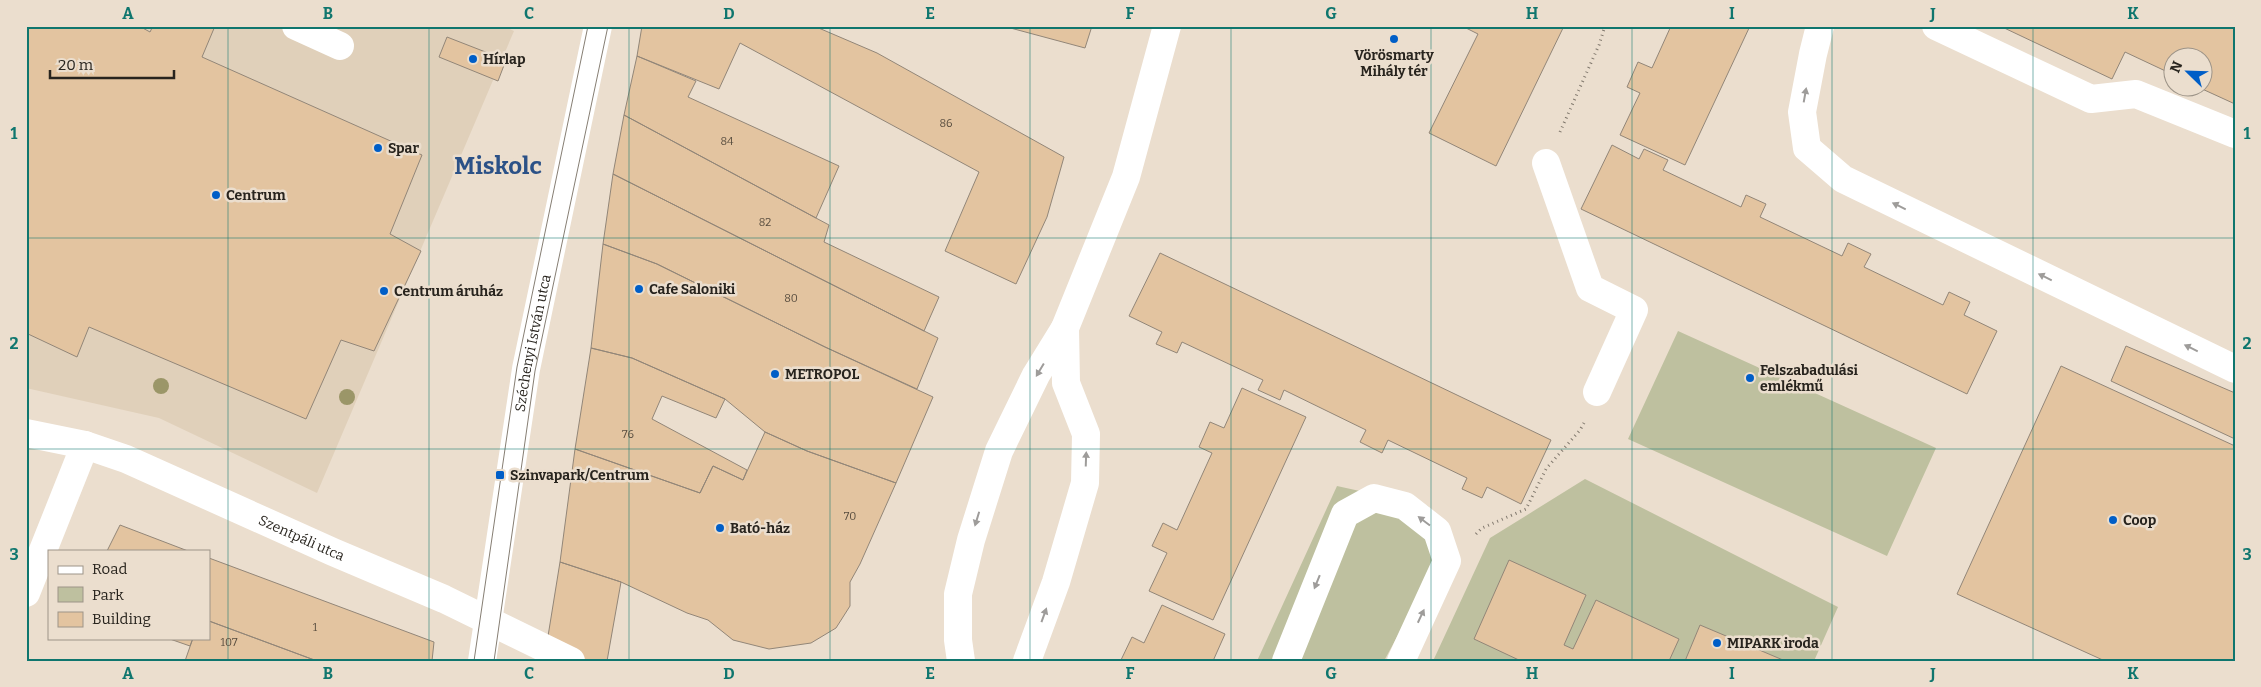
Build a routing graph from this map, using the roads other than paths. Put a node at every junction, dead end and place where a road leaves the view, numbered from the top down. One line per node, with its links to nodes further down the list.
1 (296, 26): 6 (street)
2 (598, 26): 15 (street, Széchenyi István utca)
3 (1167, 26): 9 (street)
4 (1820, 26): 10 (street, one-way to 4)
5 (1936, 26): 7 (street)
6 (340, 46)
7 (2235, 134)
8 (1546, 163): 11 (street)
9 (1065, 328): 18 (street, one-way to 18); 19 (street, one-way to 9)
10 (2235, 369)
11 (1597, 392)
12 (26, 432): 13 (street, Szentpáli utca)
13 (85, 446): 14 (street); 15 (street, Szentpáli utca)
14 (26, 593)
15 (488, 621): 16 (street, Széchenyi István utca); 17 (street, Szentpáli utca)
16 (482, 661)
17 (571, 661)
18 (961, 661)
19 (1027, 661)
20 (1286, 661): 21 (street, one-way to 20)
21 (1401, 661)

